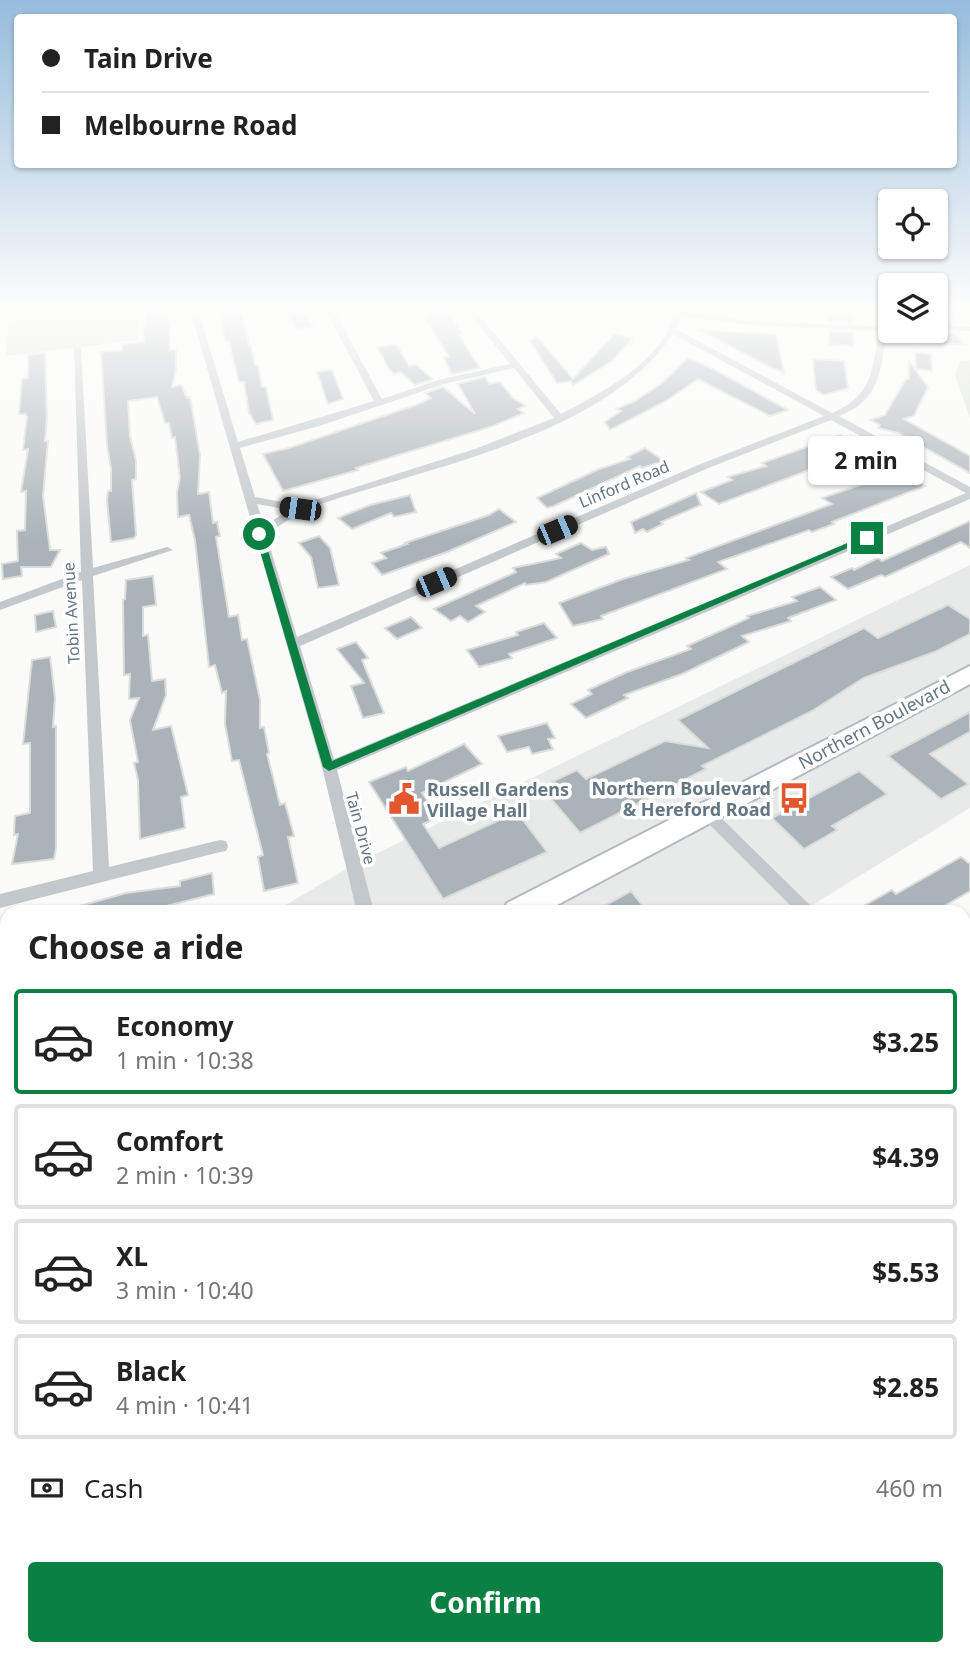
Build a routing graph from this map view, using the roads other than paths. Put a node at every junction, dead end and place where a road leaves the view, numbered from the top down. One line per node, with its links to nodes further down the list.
1 (79, 386): 18 (street, Tobin Avenue)
2 (216, 386): 12 (street, Tain Drive)
3 (370, 386): 9 (street)
4 (428, 386): 9 (street)
5 (533, 386): 11 (street)
6 (615, 386): 11 (street)
7 (776, 386): 10 (street)
8 (873, 386): 10 (street, Linford Road)
9 (379, 402): 12 (street)
10 (833, 417): 13 (street); 20 (street, Linford Road)
11 (559, 418): 15 (street)
12 (233, 447): 14 (street, Tain Drive)
13 (970, 493): 22 (street)
14 (248, 499): 15 (street); 16 (street, Tain Drive)
15 (300, 509): 16 (street)
16 (259, 534): 20 (street, Tain Drive)
17 (167, 550): 18 (street)
18 (86, 574): 19 (street); 25 (street, Tobin Avenue)
19 (0, 606)
20 (291, 645): 22 (street, Tain Drive)
21 (970, 674): 23 (main road, Northern Boulevard)
22 (329, 767): 27 (street, Tain Drive)
23 (706, 812): 28 (main road, Northern Boulevard); 29 (street)
24 (220, 846): 25 (street)
25 (101, 876): 26 (street)
26 (0, 901)
27 (364, 905)
28 (530, 905)
29 (802, 905)

